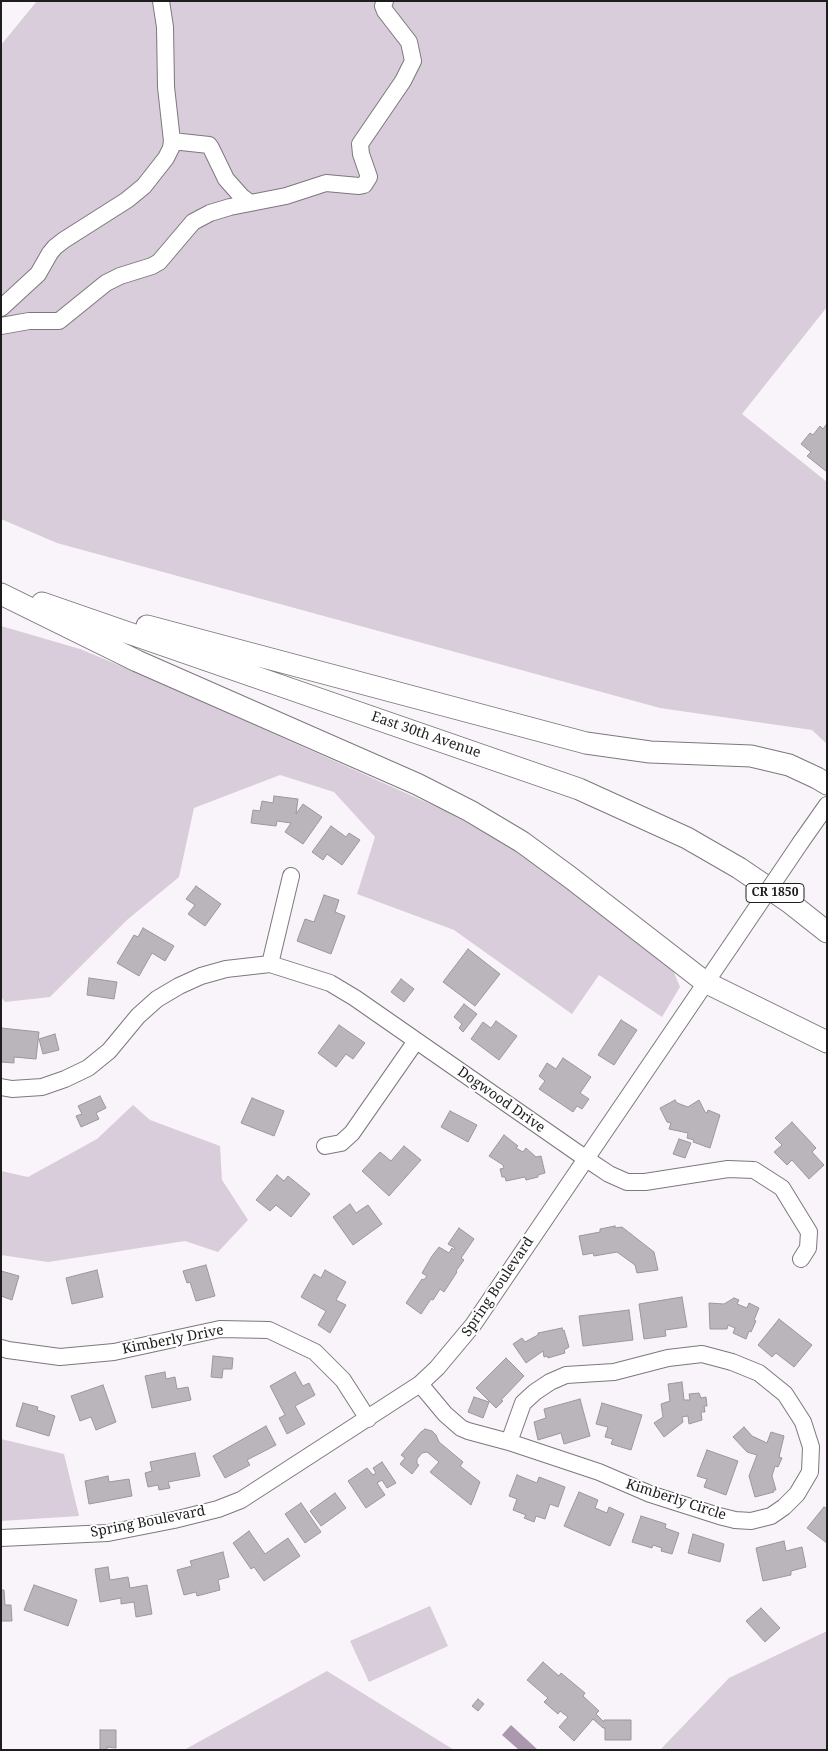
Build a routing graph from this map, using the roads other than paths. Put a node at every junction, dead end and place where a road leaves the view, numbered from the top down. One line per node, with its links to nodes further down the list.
1 (161, 1): 3 (street)
2 (385, 1): 4 (street)
3 (172, 141): 4 (street); 5 (street)
4 (239, 205): 6 (street)
5 (1, 308)
6 (1, 326)
7 (1, 588): 8 (main road, East 30th Avenue)
8 (11, 595): 9 (main road); 12 (main road, East 30th Avenue / CR 1850); 14 (main road)
9 (827, 784)
10 (827, 804): 14 (street, Spring Boulevard, bridge)
11 (291, 876): 13 (street)
12 (827, 932)
13 (270, 964): 15 (street, Dogwood Drive); 17 (street, Dogwood Drive)
14 (705, 982): 16 (main road); 19 (street, Spring Boulevard)
15 (416, 1041): 18 (street); 19 (street, Dogwood Drive)
16 (827, 1042)
17 (1, 1087)
18 (325, 1146)
19 (585, 1158): 20 (street, Dogwood Drive); 22 (street, Spring Boulevard)
20 (801, 1259)
21 (1, 1348): 23 (street, Kimberly Drive)
22 (420, 1384): 23 (street, Spring Boulevard); 24 (street, Kimberly Circle)
23 (368, 1419): 25 (street, Spring Boulevard)
24 (509, 1442): 24 (street, Kimberly Circle)
25 (1, 1538)

